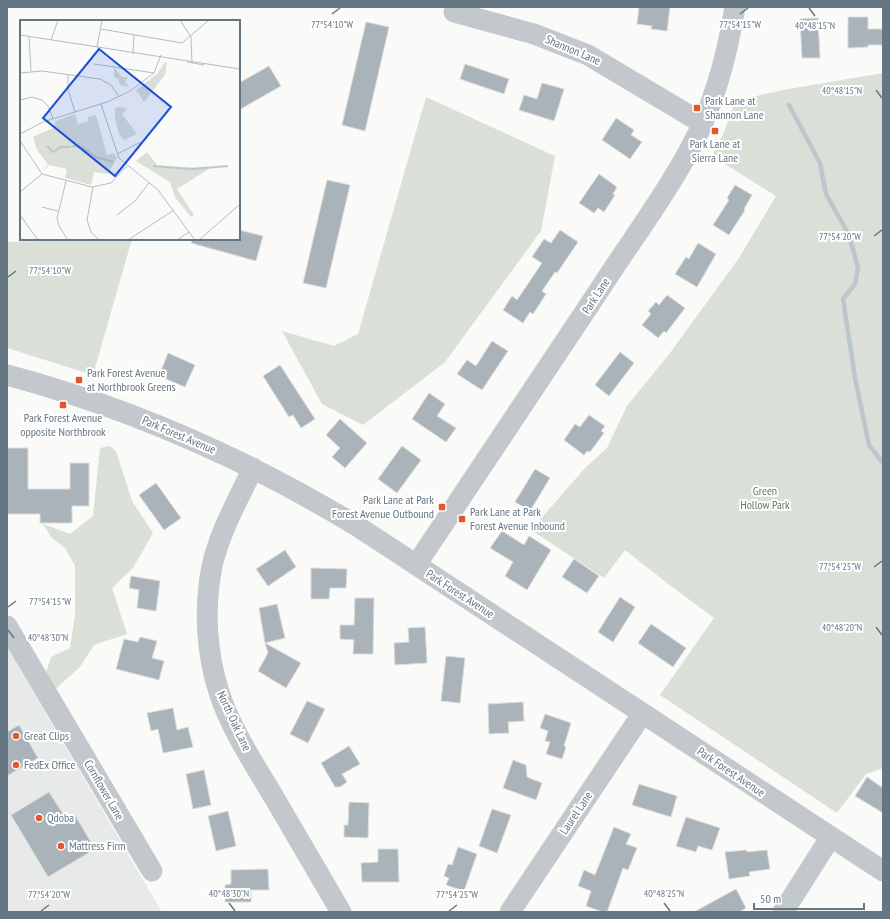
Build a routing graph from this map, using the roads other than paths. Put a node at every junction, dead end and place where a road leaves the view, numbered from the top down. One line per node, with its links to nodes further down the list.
1 (735, 7): 3 (street, Park Lane)
2 (454, 12): 3 (street, Shannon Lane)
3 (702, 123): 6 (street, Park Lane)
4 (7, 375): 5 (street, Park Forest Avenue)
5 (253, 468): 6 (street, Park Forest Avenue); 12 (street, North Oak Lane)
6 (416, 565): 8 (street, Park Forest Avenue)
7 (7, 626): 11 (street, Cornflower Lane)
8 (642, 714): 9 (street, Park Forest Avenue); 13 (street, Laurel Lane)
9 (830, 838): 10 (street, Park Forest Avenue); 14 (street)
10 (883, 871)
11 (152, 872)
12 (341, 912)
13 (510, 912)
14 (783, 912)

